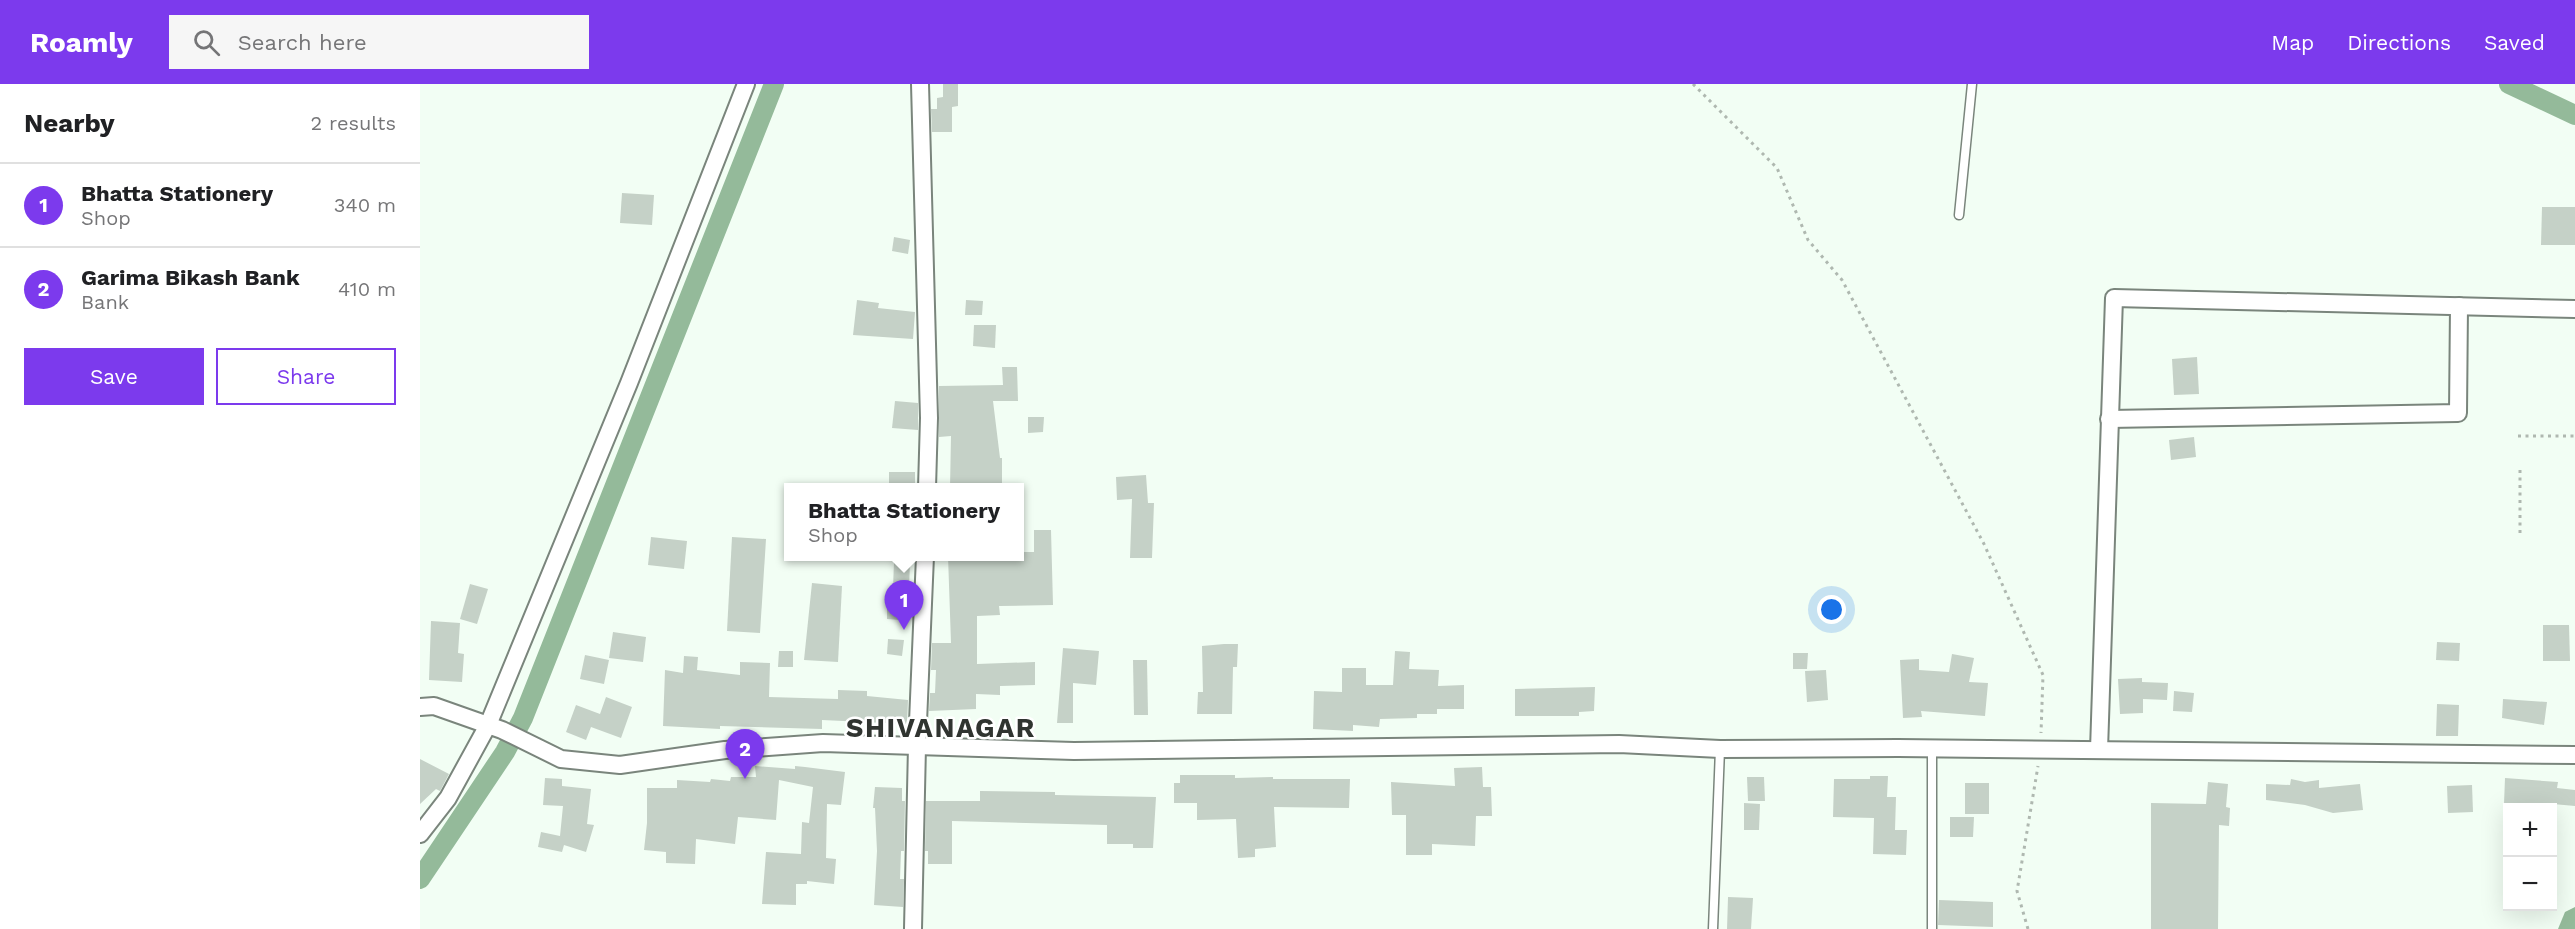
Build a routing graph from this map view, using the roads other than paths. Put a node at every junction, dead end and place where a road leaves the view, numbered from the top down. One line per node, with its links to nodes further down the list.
1 (747, 84): 11 (street)
2 (920, 84): 8 (street)
3 (1972, 84): 4 (lane)
4 (1959, 215)
5 (2459, 306): 6 (street); 7 (street); 7 (street)
6 (2575, 309)
7 (2109, 419): 15 (street)
8 (927, 483)
9 (925, 561): 12 (street)
10 (420, 707): 11 (street)
11 (495, 728): 12 (street); 17 (street)
12 (916, 746): 13 (street); 18 (street)
13 (1720, 749): 14 (street); 19 (lane)
14 (1932, 749): 15 (street); 20 (lane)
15 (2098, 750): 16 (street)
16 (2575, 755)
17 (420, 834)
18 (913, 929)
19 (1713, 929)
20 (1932, 929)

